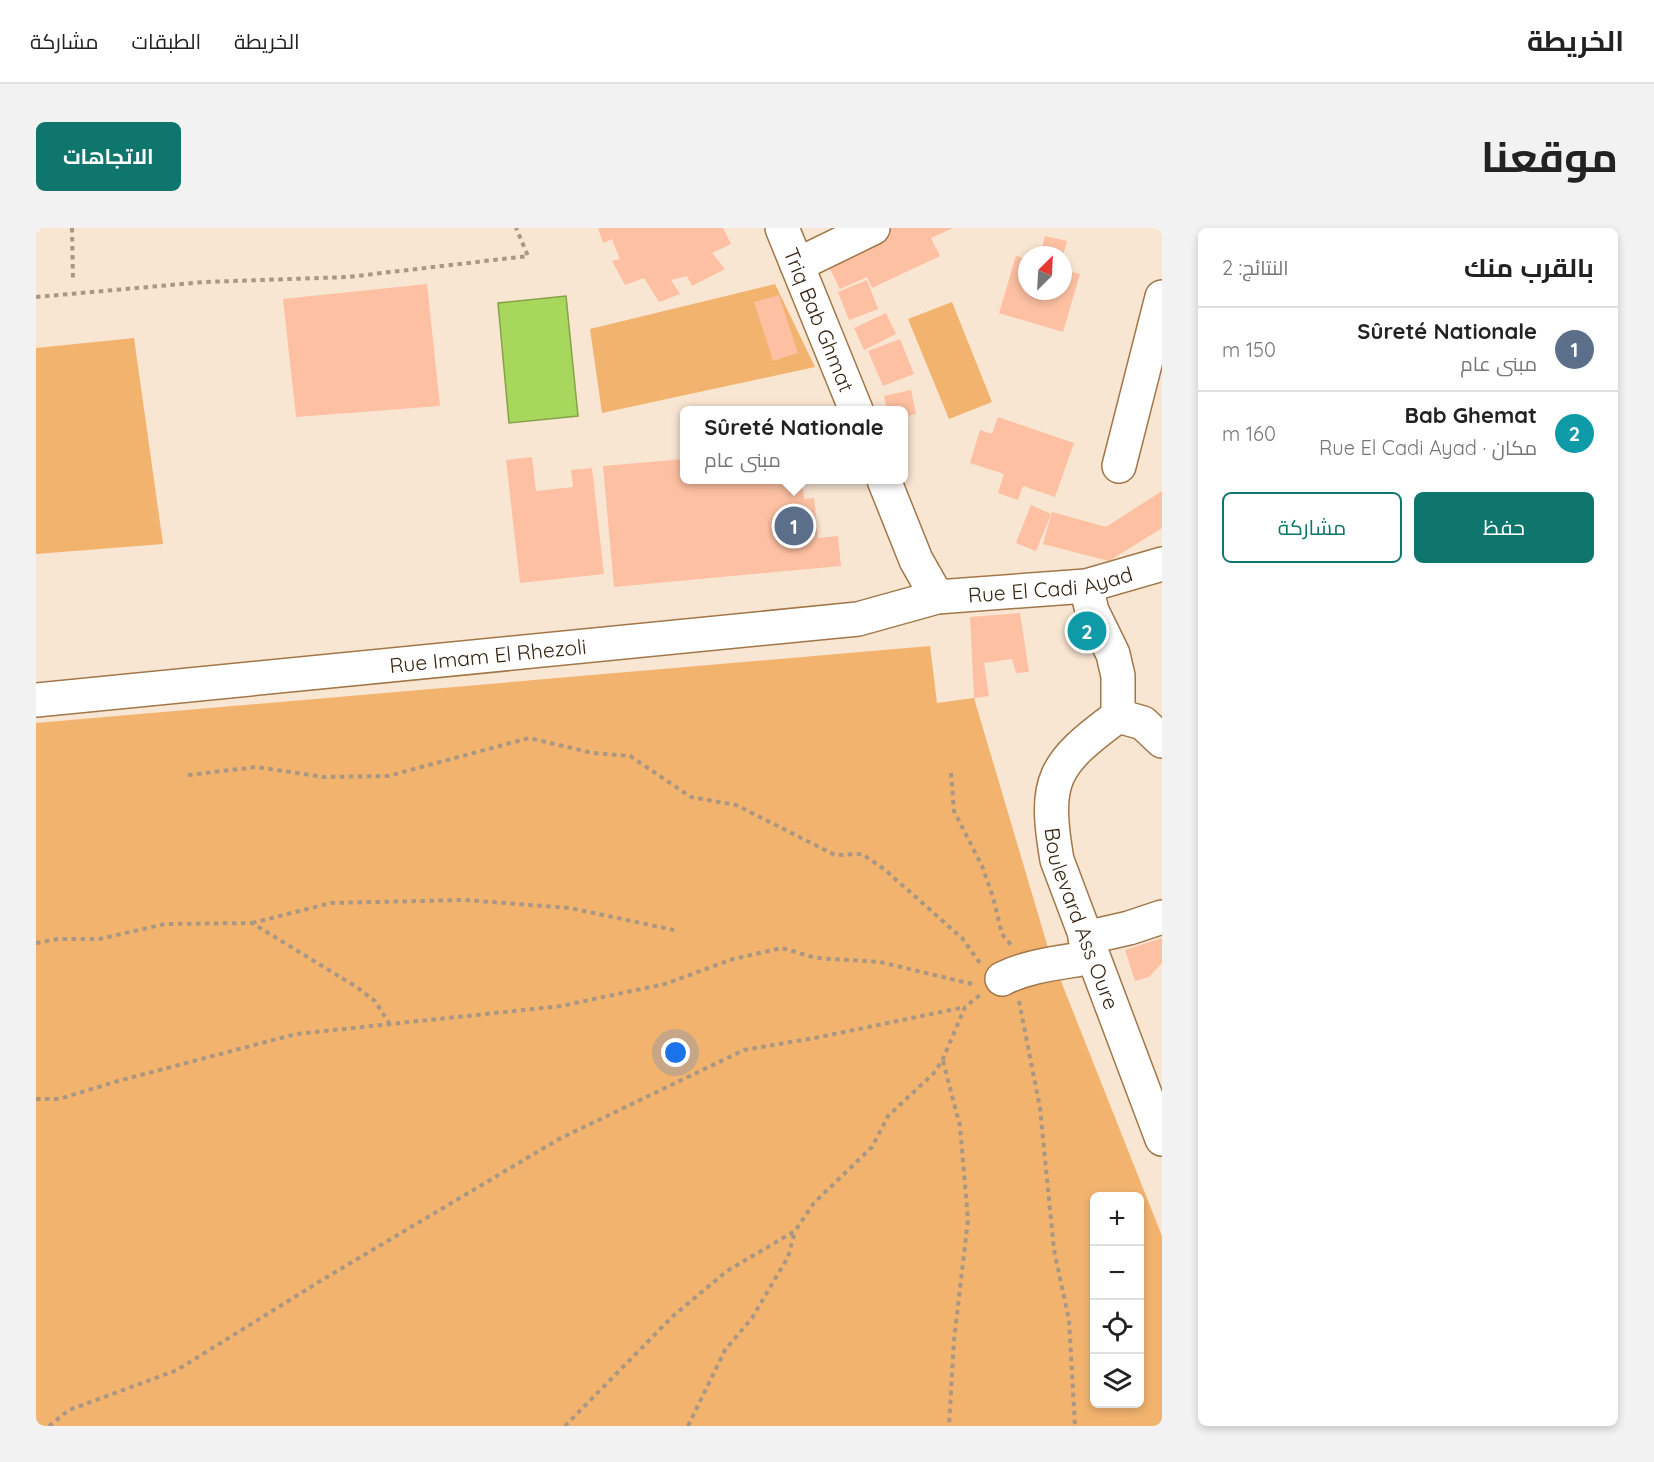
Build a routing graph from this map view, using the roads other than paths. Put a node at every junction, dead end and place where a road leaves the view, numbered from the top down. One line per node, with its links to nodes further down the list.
1 (782, 228): 3 (street, Triq Bab Ghmat)
2 (873, 228): 3 (street)
3 (797, 265): 5 (street, Triq Bab Ghmat)
4 (1162, 297): 6 (street)
5 (854, 406)
6 (1119, 466)
7 (886, 484): 9 (street)
8 (1162, 564): 10 (street, Rue El Cadi Ayad)
9 (937, 597): 10 (street, Rue El Cadi Ayad); 11 (street, Rue Imam El Rhezoli)
10 (1089, 599): 12 (street)
11 (36, 700)
12 (1118, 716): 13 (street); 15 (street, Boulevard Ass Oure)
13 (1162, 741)
14 (1162, 917): 15 (street)
15 (1088, 947): 16 (street); 17 (street, Boulevard Ass Oure)
16 (1002, 979)
17 (1159, 1121)

